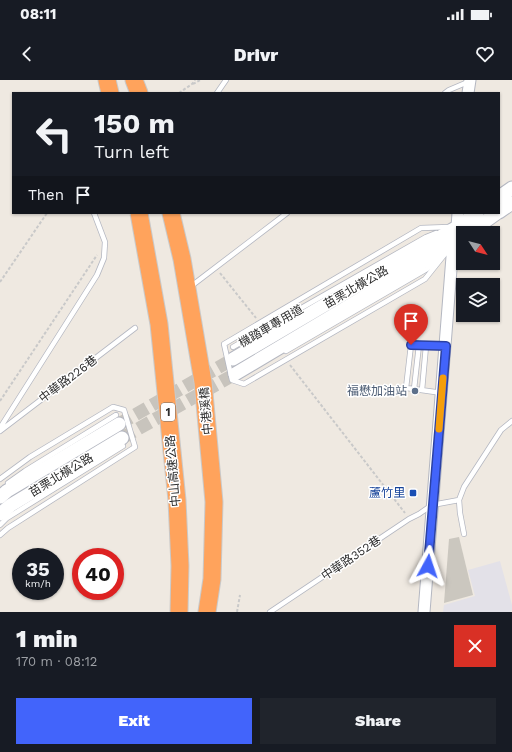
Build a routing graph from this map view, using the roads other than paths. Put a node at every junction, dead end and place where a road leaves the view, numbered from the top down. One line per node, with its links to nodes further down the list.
1 (107, 80): 5 (highway)
2 (134, 80): 6 (highway)
3 (226, 80): 7 (lane)
4 (470, 80): 8 (lane); 9 (street)
5 (110, 92)
6 (138, 92)
7 (218, 92)
8 (447, 92)
9 (468, 92)
10 (512, 188): 11 (main road)
11 (500, 196)
12 (512, 203): 13 (main road, 苗栗北橫公路)
13 (500, 211)
14 (94, 214): 42 (lane)
15 (139, 214): 54 (highway, 中山高速公路 / 1, bridge)
16 (171, 214): 55 (highway, 中港溪橋)
17 (286, 214): 29 (lane)
18 (458, 214): 21 (street)
19 (476, 214): 22 (main road, 苗栗北橫公路)
20 (495, 214): 23 (main road, 苗栗北橫公路)
21 (459, 226)
22 (467, 226)
23 (475, 226)
24 (460, 235): 24 (lane)
25 (456, 237): 34 (main road, 苗栗北橫公路)
26 (456, 237): 36 (main road, 苗栗北橫公路)
27 (456, 239): 35 (lane)
28 (456, 267): 33 (street)
29 (188, 289)
30 (135, 328): 43 (lane, 中華路226巷)
31 (419, 345): 32 (lane); 37 (lane); 37 (lane)
32 (426, 346): 33 (lane); 38 (lane)
33 (446, 346): 39 (street)
34 (233, 353)
35 (280, 355)
36 (235, 374)
37 (414, 389): 38 (lane)
38 (422, 390): 39 (lane)
39 (442, 393): 49 (street)
40 (118, 419): 46 (lane); 47 (main road, 苗栗北橫公路)
41 (512, 421): 48 (lane)
42 (0, 428)
43 (0, 431)
44 (123, 442): 50 (main road, 苗栗北橫公路); 51 (lane)
45 (0, 479): 53 (lane)
46 (6, 484)
47 (0, 497)
48 (459, 500): 49 (lane); 52 (lane)
49 (432, 505): 56 (lane, 中華路352巷); 57 (street)
50 (0, 514)
51 (0, 524)
52 (464, 534)
53 (0, 535)
54 (179, 612)
55 (207, 612)
56 (270, 612)
57 (424, 612)

